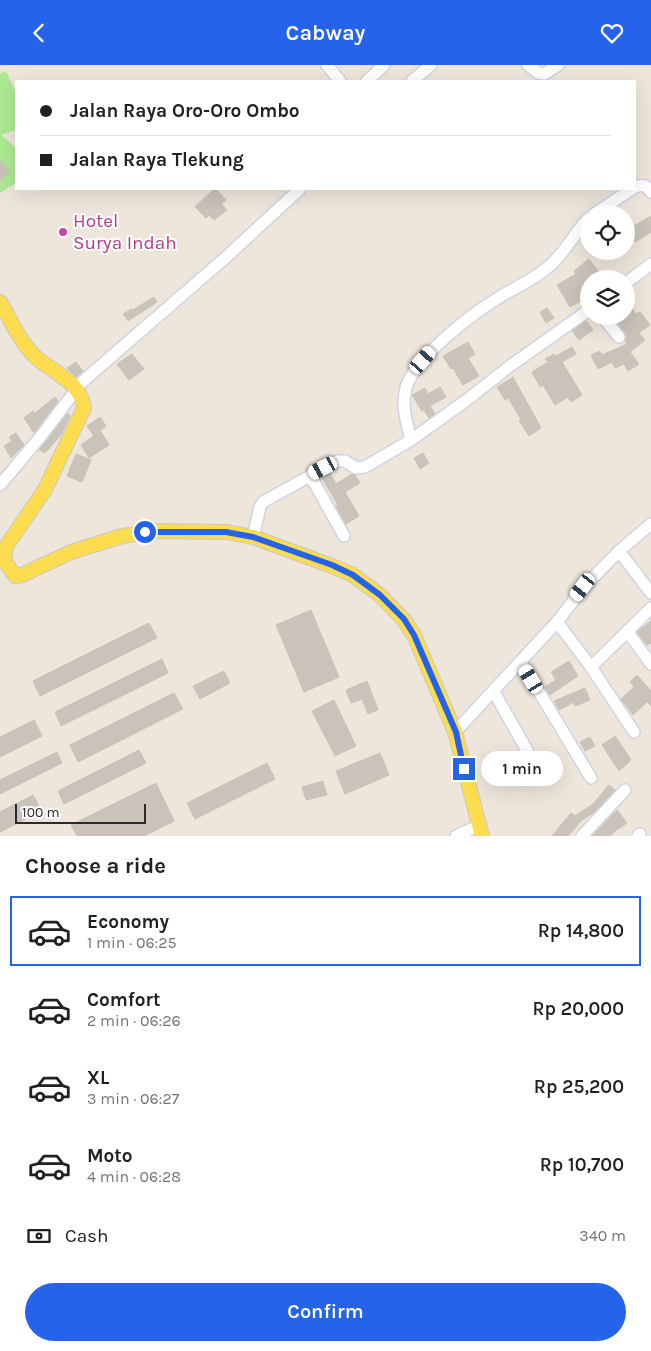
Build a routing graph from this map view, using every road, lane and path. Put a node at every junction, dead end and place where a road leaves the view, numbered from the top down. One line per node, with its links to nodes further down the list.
1 (327, 65): 6 (street)
2 (384, 65): 7 (street)
3 (528, 65): 4 (street)
4 (558, 65)
5 (424, 67): 8 (street)
6 (339, 80)
7 (368, 80)
8 (413, 80)
9 (636, 187): 12 (street)
10 (299, 190): 21 (street)
11 (631, 190): 13 (street)
12 (651, 192)
13 (608, 205)
14 (580, 229): 22 (street)
15 (651, 264): 16 (street)
16 (635, 276)
17 (0, 302): 21 (main road)
18 (580, 316): 22 (street)
19 (609, 325): 20 (street)
20 (619, 337)
21 (76, 389): 24 (street); 27 (main road)
22 (411, 440): 23 (street)
23 (310, 475): 26 (street); 27 (street)
24 (0, 485)
25 (651, 524): 28 (street)
26 (344, 536)
27 (253, 537): 37 (main road)
28 (619, 551): 29 (street); 31 (street)
29 (651, 593)
30 (651, 608): 32 (street)
31 (557, 622): 33 (street); 35 (street)
32 (627, 631): 34 (street); 35 (street)
33 (521, 662): 36 (street); 40 (street)
34 (651, 664)
35 (591, 667): 38 (street)
36 (494, 692): 37 (street); 39 (street)
37 (456, 732): 42 (main road)
38 (634, 732)
39 (538, 770)
40 (591, 778)
41 (625, 790): 44 (street)
42 (480, 831): 43 (street)
43 (456, 836)
44 (582, 836)

